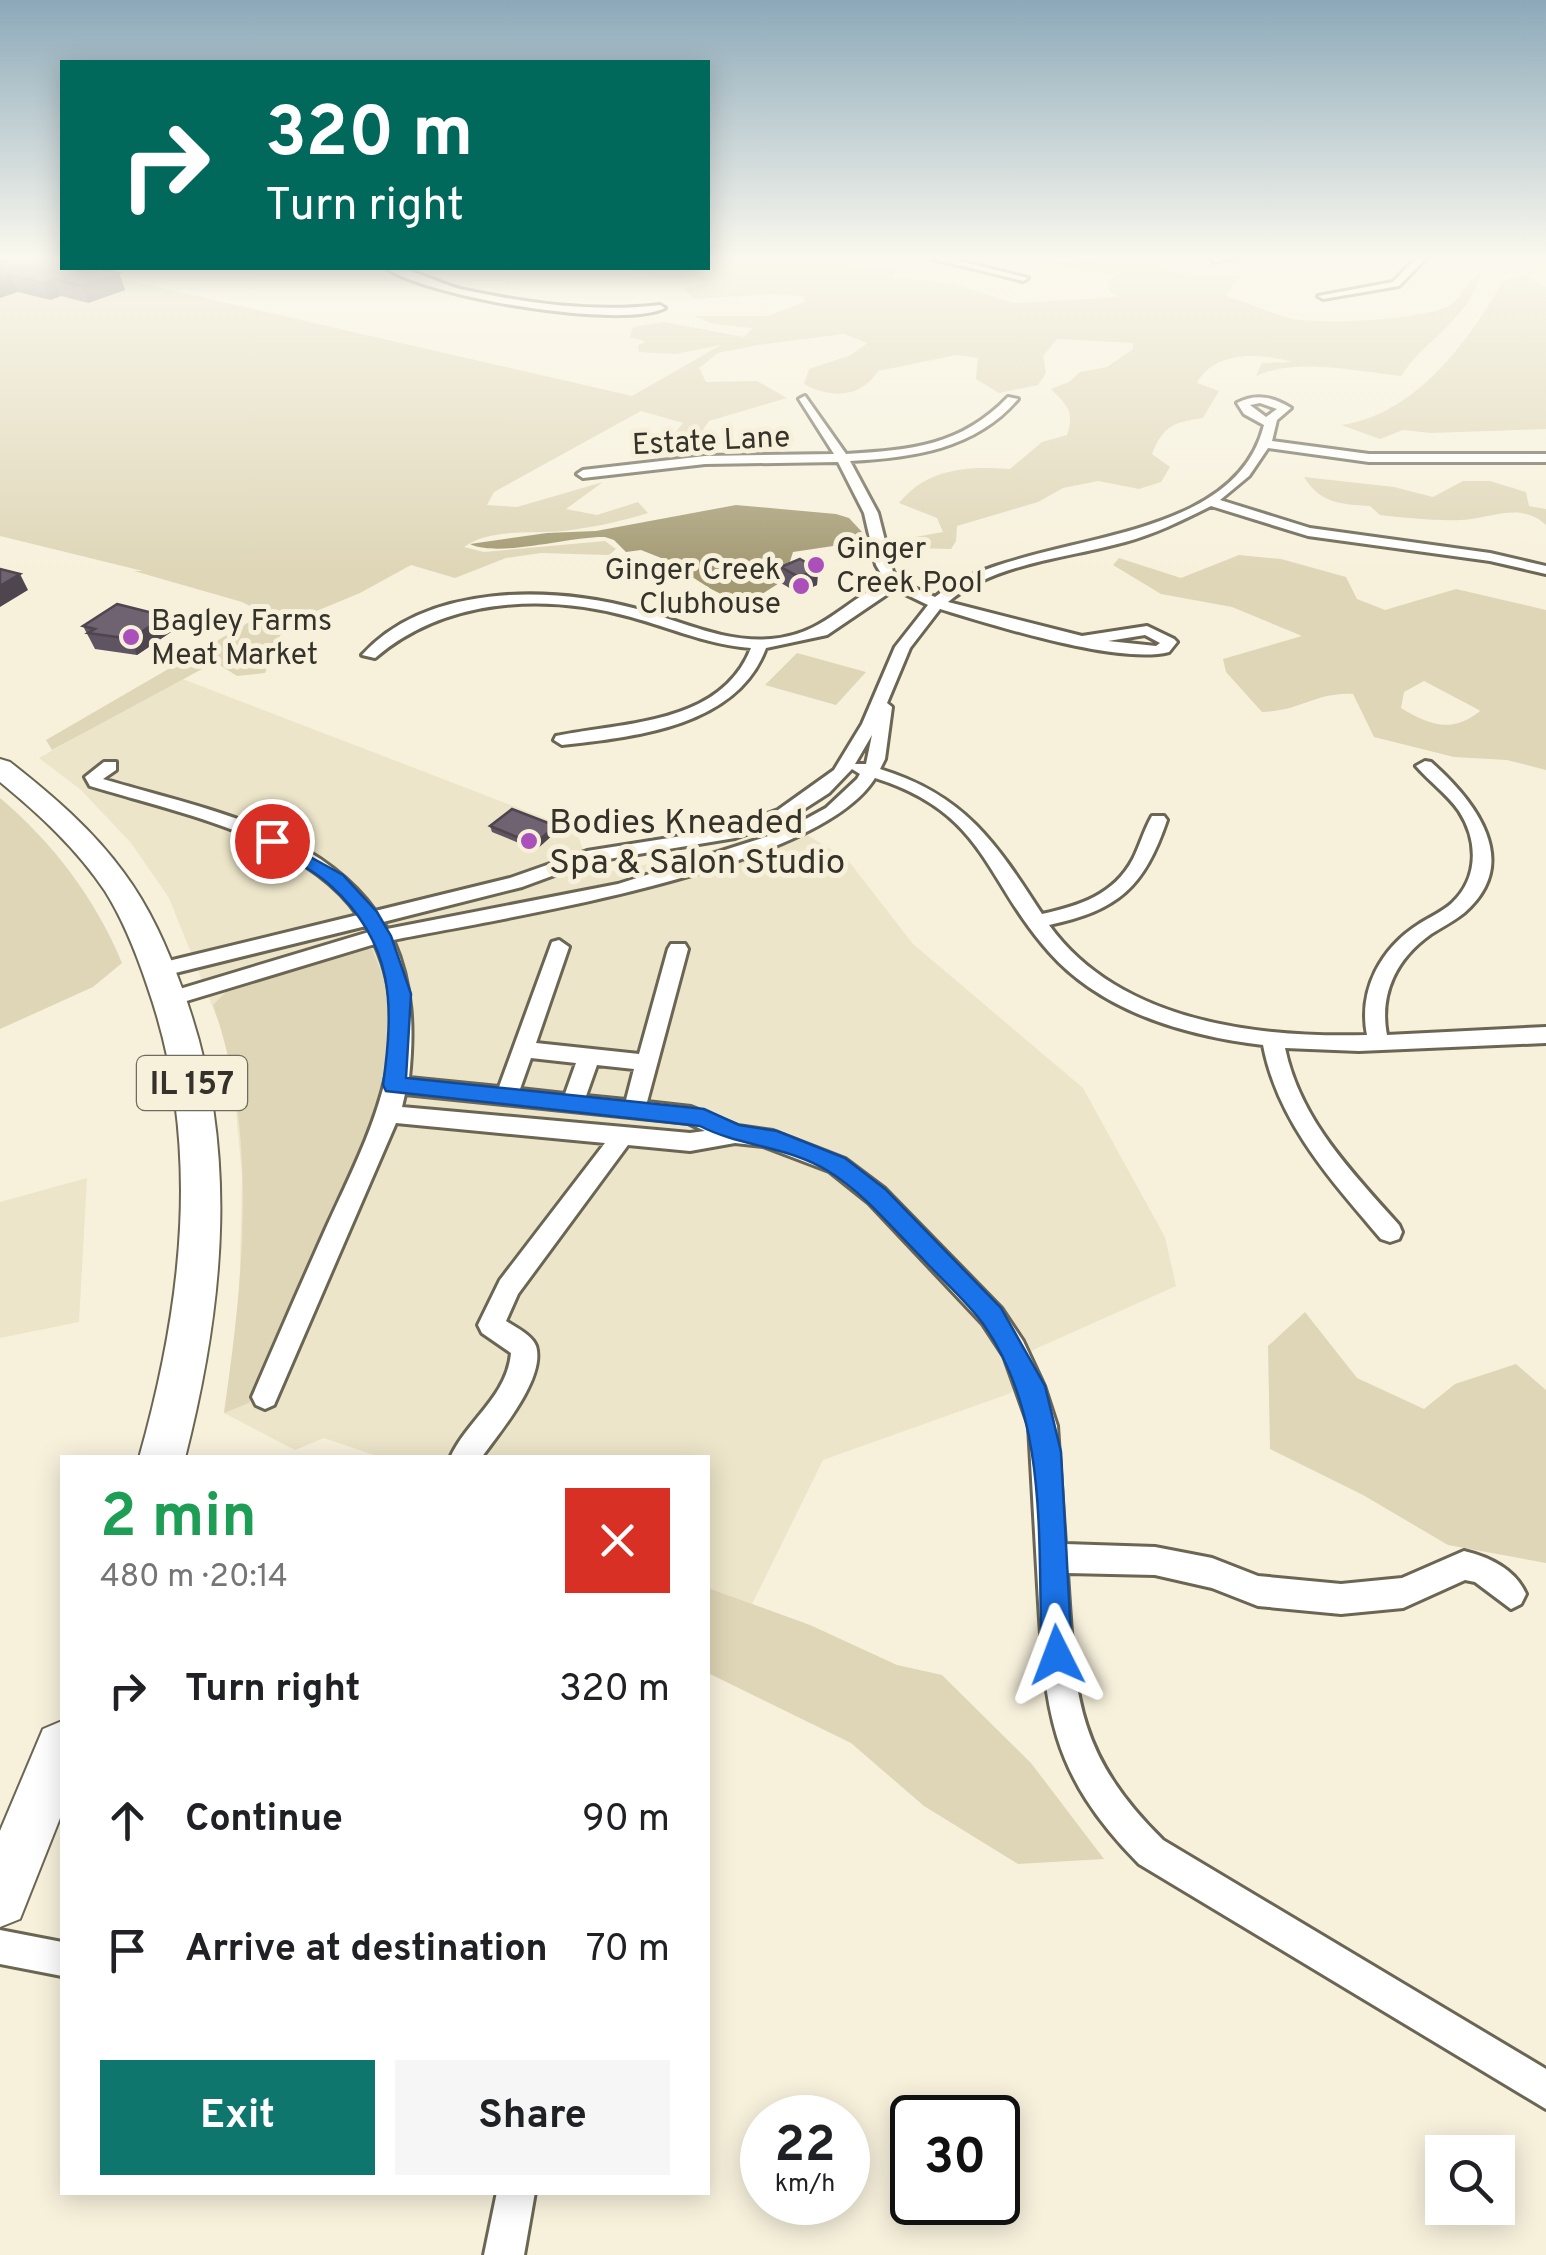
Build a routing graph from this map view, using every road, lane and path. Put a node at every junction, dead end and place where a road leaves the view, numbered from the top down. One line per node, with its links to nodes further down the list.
1 (805, 399): 6 (street)
2 (1012, 399): 6 (street, Estate Lane)
3 (1269, 423): 4 (street)
4 (1265, 444): 5 (street); 8 (street)
5 (1546, 458)
6 (841, 459): 7 (street, Estate Lane); 10 (street)
7 (583, 474)
8 (1210, 501): 9 (street); 11 (street)
9 (1546, 570)
10 (894, 584): 11 (street); 13 (street)
11 (937, 603): 12 (street); 15 (street)
12 (1083, 640)
13 (760, 644): 14 (street); 16 (street)
14 (370, 656)
15 (884, 688): 17 (street); 21 (street)
16 (562, 740)
17 (847, 765): 21 (street); 23 (street)
18 (110, 766): 28 (street)
19 (1425, 766): 34 (street)
20 (0, 768): 31 (main road, IL 157)
21 (871, 772): 25 (street); 27 (street)
22 (1158, 820): 27 (street)
23 (654, 848): 24 (street); 25 (street)
24 (554, 870): 26 (street); 28 (street)
25 (668, 874): 26 (street)
26 (564, 901): 28 (street)
27 (1036, 922): 33 (street)
28 (376, 926): 31 (street); 31 (street); 38 (street)
29 (559, 947): 35 (street)
30 (678, 949): 37 (street)
31 (165, 984): 49 (main road, IL 157)
32 (1546, 1035): 34 (street)
33 (1272, 1040): 34 (street); 47 (street)
34 (1378, 1040)
35 (523, 1050): 36 (street); 39 (street)
36 (589, 1057): 37 (street); 40 (street)
37 (647, 1063): 42 (street)
38 (394, 1085): 39 (street); 43 (street)
39 (507, 1096): 40 (street)
40 (574, 1102): 41 (street)
41 (598, 1105): 42 (street); 44 (street)
42 (634, 1108): 46 (street)
43 (388, 1114): 44 (street); 48 (street)
44 (592, 1131): 45 (street)
45 (624, 1134): 46 (street); 50 (street)
46 (735, 1134): 51 (street)
47 (1390, 1232)
48 (264, 1397)
49 (163, 1455)
50 (466, 1455)
51 (1052, 1558): 52 (street); 57 (street)
52 (1511, 1594)
53 (60, 1753): 54 (main road)
54 (0, 1899)
55 (0, 1948): 56 (street)
56 (60, 1958)
57 (1546, 2090)
58 (515, 2195): 59 (street)
59 (504, 2255)

